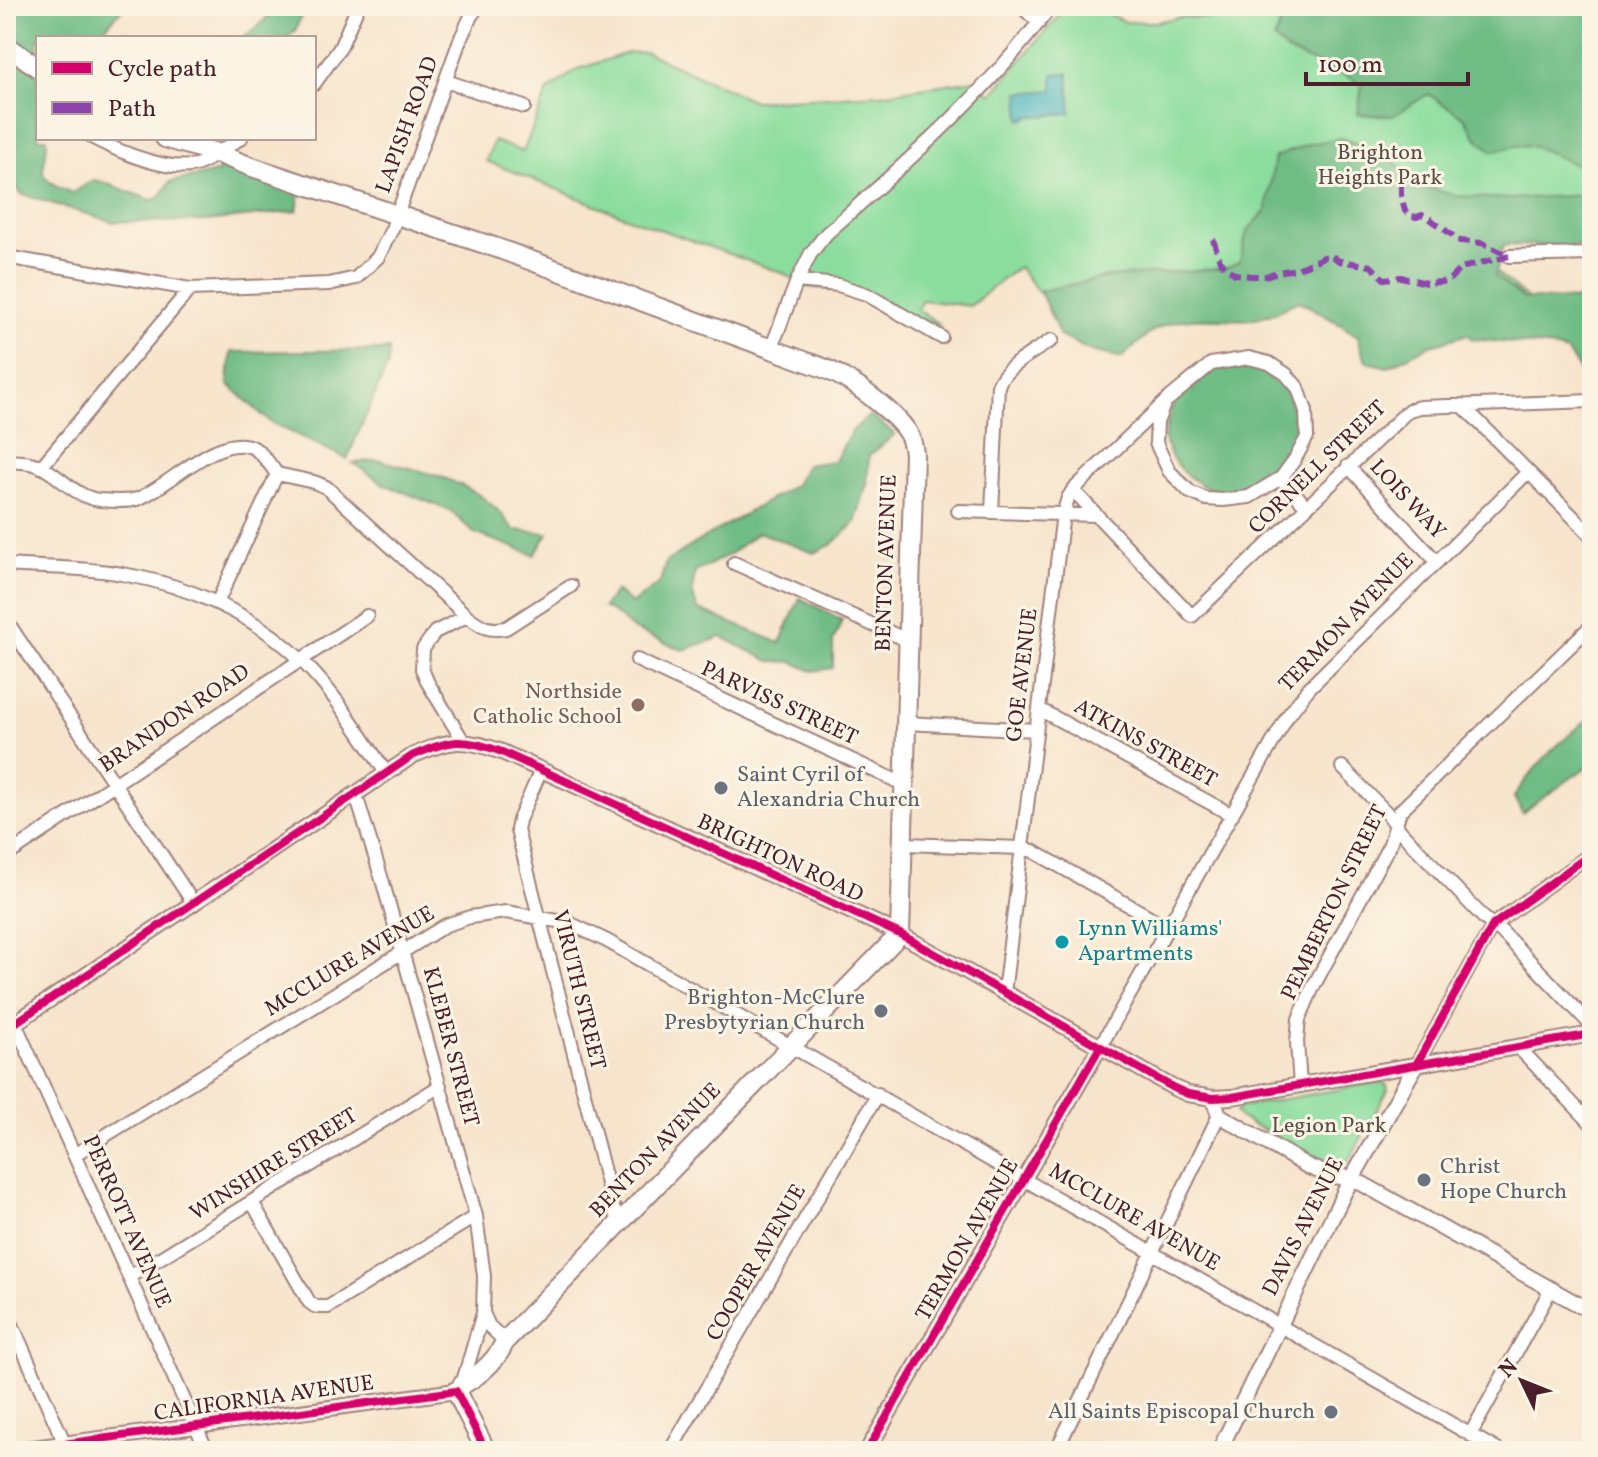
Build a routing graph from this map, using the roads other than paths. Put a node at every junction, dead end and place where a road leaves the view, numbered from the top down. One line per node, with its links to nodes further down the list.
1 (358, 6): 8 (street)
2 (478, 6): 9 (street, LAPISH ROAD)
3 (1021, 6): 5 (street)
4 (1051, 6): 5 (street)
5 (1039, 23): 19 (street)
6 (6, 45): 7 (main road)
7 (36, 67)
8 (316, 81)
9 (446, 81): 10 (street); 15 (street, LAPISH ROAD)
10 (524, 107)
11 (97, 140): 14 (street)
12 (172, 140): 14 (main road, BENTON AVENUE)
13 (238, 140): 14 (street)
14 (216, 153): 15 (main road, BENTON AVENUE)
15 (397, 214): 20 (street, LAPISH ROAD); 23 (main road, BENTON AVENUE)
16 (1592, 254): 17 (street)
17 (1509, 256)
18 (6, 257): 20 (street, LAPISH ROAD)
19 (797, 281): 21 (street); 23 (street)
20 (190, 289): 29 (street)
21 (941, 337)
22 (1052, 340): 36 (street)
23 (771, 349): 49 (main road, BENTON AVENUE)
24 (1592, 401): 26 (street, CORNELL STREET)
25 (1165, 402): 32 (street); 32 (street); 33 (street, GOE AVENUE)
26 (1462, 405): 28 (street, CORNELL STREET); 30 (street)
27 (6, 461): 29 (street)
28 (1348, 466): 34 (street, CORNELL STREET); 40 (street, LOIS WAY)
29 (41, 467): 31 (street)
30 (1528, 472): 39 (street); 40 (street, TERMON AVENUE)
31 (277, 474): 44 (street); 46 (street)
32 (1281, 478): 34 (street)
33 (1073, 490): 37 (street, GOE AVENUE); 38 (street)
34 (1306, 506): 38 (street, CORNELL STREET)
35 (958, 511): 36 (street)
36 (992, 512): 37 (street)
37 (1063, 514): 38 (street); 52 (street, GOE AVENUE)
38 (1096, 515)
39 (1592, 536)
40 (1437, 562): 62 (street, TERMON AVENUE)
41 (734, 563): 49 (street)
42 (6, 565): 44 (street)
43 (571, 586): 46 (street)
44 (217, 603): 50 (street)
45 (367, 616): 50 (street, BRANDON ROAD)
46 (467, 616): 55 (street)
47 (6, 620): 59 (street)
48 (1592, 625): 63 (street, PEMBERTON STREET)
49 (909, 641): 53 (main road, BENTON AVENUE)
50 (301, 660): 58 (street); 59 (street, BRANDON ROAD)
51 (637, 660): 60 (street, PARVISS STREET)
52 (1039, 709): 54 (street, GOE AVENUE); 62 (street, ATKINS STREET)
53 (906, 723): 54 (street); 60 (main road, BENTON AVENUE)
54 (1036, 730): 65 (street, GOE AVENUE)
55 (463, 741): 57 (street, BRIGHTON ROAD); 58 (street)
56 (1342, 767): 63 (street)
57 (541, 770): 69 (street, VIRUTH STREET); 72 (street, BRIGHTON ROAD)
58 (387, 774): 61 (street)
59 (115, 784): 67 (street, BRANDON ROAD); 68 (street)
60 (905, 785): 64 (main road, BENTON AVENUE)
61 (356, 795): 68 (street); 73 (street, KLEBER STREET)
62 (1232, 815): 71 (street, TERMON AVENUE)
63 (1396, 825): 70 (street); 84 (street, PEMBERTON STREET)
64 (903, 844): 65 (street); 72 (main road, BENTON AVENUE)
65 (1022, 848): 71 (street); 74 (street, GOE AVENUE)
66 (1592, 853): 70 (street, DAVIS AVENUE)
67 (7, 854)
68 (194, 904): 76 (street)
69 (538, 918): 73 (street, MCCLURE AVENUE); 79 (street, MCCLURE AVENUE); 94 (street, VIRUTH STREET)
70 (1493, 925): 77 (street); 82 (street, DAVIS AVENUE)
71 (1169, 928): 80 (street, TERMON AVENUE)
72 (900, 934): 74 (street, BRIGHTON ROAD); 79 (main road, BENTON AVENUE)
73 (403, 953): 83 (street, KLEBER STREET); 89 (street, MCCLURE AVENUE)
74 (1004, 993): 80 (street, BRIGHTON ROAD)
75 (6, 1010): 76 (street, PERROTT AVENUE)
76 (11, 1025): 89 (street, PERROTT AVENUE)
77 (1592, 1026)
78 (1592, 1034): 81 (street, BRIGHTON ROAD)
79 (792, 1045): 85 (street, MCCLURE AVENUE); 94 (main road, BENTON AVENUE)
80 (1100, 1047): 86 (street, BRIGHTON ROAD); 90 (street, TERMON AVENUE)
81 (1518, 1047): 82 (street, BRIGHTON ROAD); 88 (street)
82 (1416, 1065): 84 (street, BRIGHTON ROAD); 91 (street, DAVIS AVENUE)
83 (440, 1086): 92 (street, WINSHIRE STREET); 93 (street, KLEBER STREET)
84 (1300, 1086): 86 (street, BRIGHTON ROAD)
85 (878, 1094): 90 (street, MCCLURE AVENUE); 110 (street, COOPER AVENUE)
86 (1213, 1098): 87 (street)
87 (1219, 1115): 91 (street); 95 (street)
88 (1592, 1124)
89 (74, 1155): 96 (street, PERROTT AVENUE)
90 (1025, 1178): 95 (street, MCCLURE AVENUE); 111 (street, TERMON AVENUE)
91 (1352, 1178): 97 (street); 101 (street, DAVIS AVENUE)
92 (252, 1202): 93 (street); 96 (street, WINSHIRE STREET)
93 (476, 1216): 100 (street, KLEBER STREET)
94 (621, 1222): 102 (main road, BENTON AVENUE)
95 (1152, 1252): 101 (street, MCCLURE AVENUE); 112 (street)
96 (129, 1277): 104 (street, PERROTT AVENUE)
97 (1551, 1289): 99 (street); 105 (street)
98 (6, 1311): 106 (street)
99 (1592, 1312)
100 (483, 1313): 102 (street); 103 (street, KLEBER STREET)
101 (1280, 1325): 105 (street, MCCLURE AVENUE); 113 (street, DAVIS AVENUE)
102 (505, 1341): 103 (main road, BENTON AVENUE)
103 (459, 1388): 104 (street, CALIFORNIA AVENUE); 109 (main road)
104 (195, 1427): 106 (street, CALIFORNIA AVENUE); 108 (street, PERROTT AVENUE)
105 (1470, 1435): 114 (street, MCCLURE AVENUE)
106 (65, 1444): 107 (street, CALIFORNIA AVENUE)
107 (11, 1451)
108 (207, 1451)
109 (486, 1451)
110 (670, 1451)
111 (867, 1451)
112 (1056, 1451)
113 (1219, 1451)
114 (1499, 1451)

